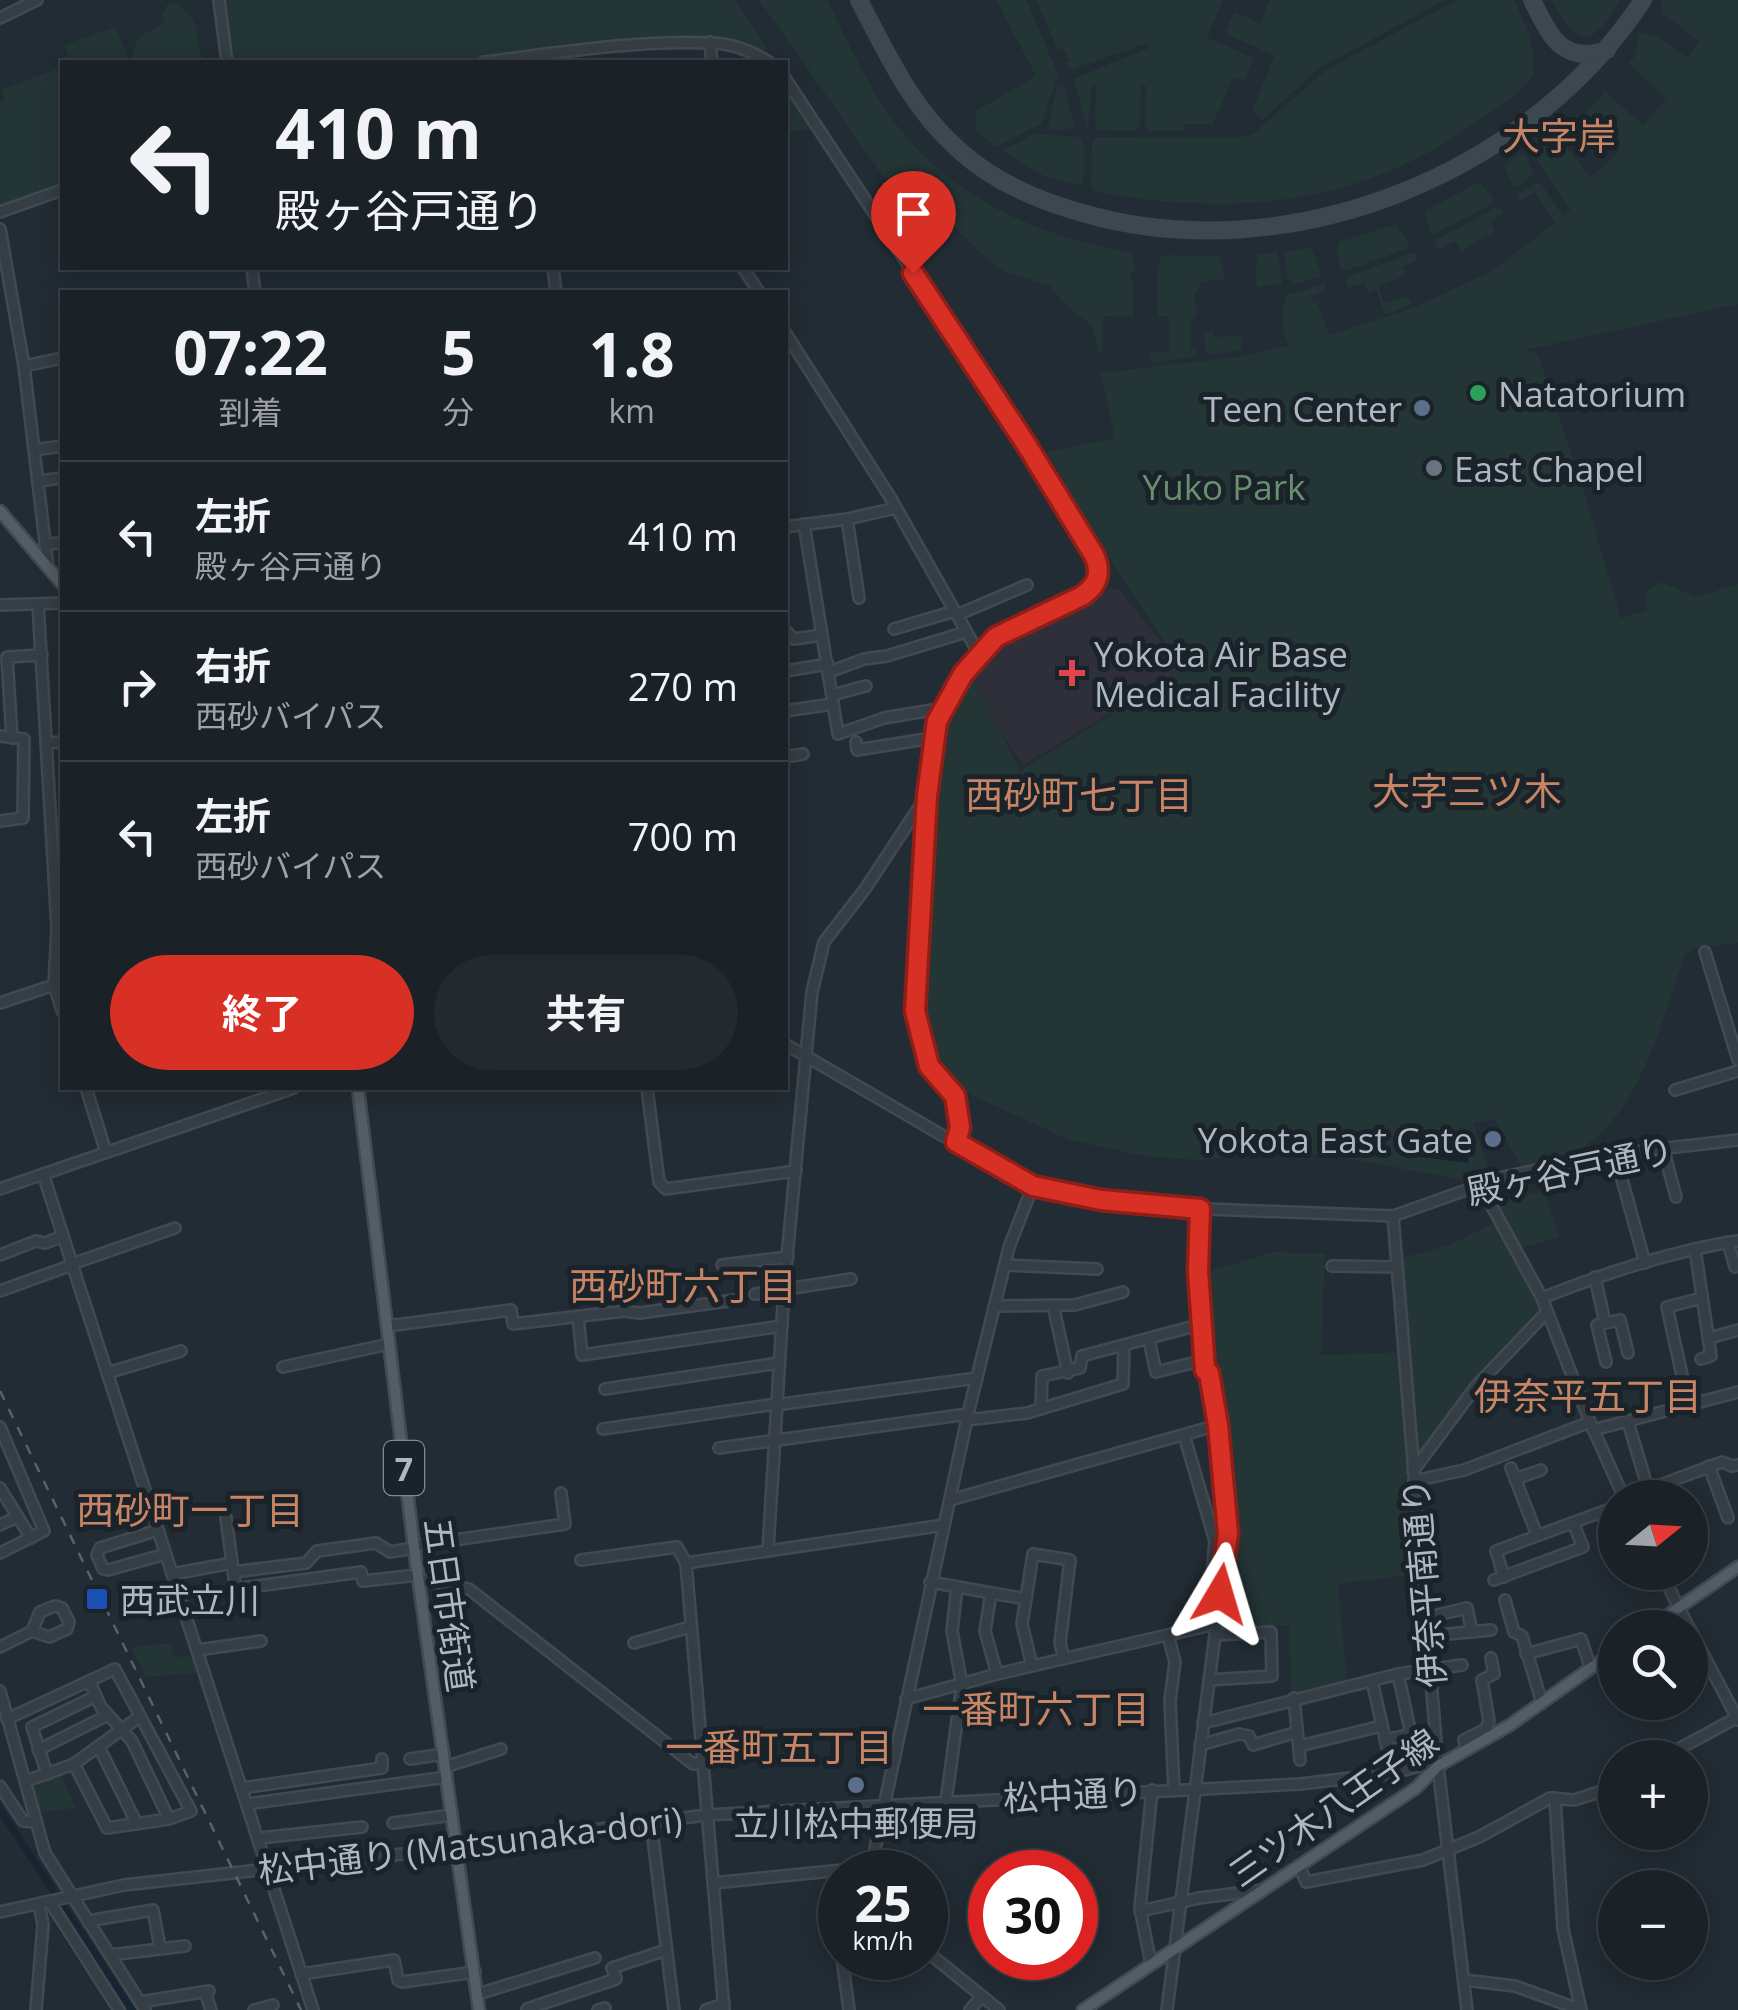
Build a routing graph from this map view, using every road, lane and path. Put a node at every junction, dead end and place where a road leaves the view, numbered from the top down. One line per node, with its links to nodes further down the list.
1 (37, 0): 3 (street)
2 (219, 0): 5 (street)
3 (0, 18)
4 (710, 42): 6 (street); 7 (street); 8 (street)
5 (227, 60)
6 (527, 60)
7 (712, 60)
8 (764, 60)
9 (788, 83): 40 (street)
10 (60, 191): 11 (street)
11 (0, 212)
12 (0, 229): 15 (street)
13 (788, 337): 20 (street)
14 (60, 358): 15 (street)
15 (24, 366): 17 (street)
16 (60, 446): 17 (street)
17 (34, 450): 19 (street)
18 (60, 478): 19 (street)
19 (38, 481): 26 (street)
20 (896, 508): 22 (street); 34 (street)
21 (0, 511): 27 (main road)
22 (848, 519): 23 (street); 30 (street)
23 (804, 524): 24 (street); 38 (street)
24 (788, 527)
25 (60, 542): 26 (street)
26 (46, 544): 27 (street)
27 (48, 568): 28 (main road)
28 (60, 582)
29 (1028, 585): 34 (street)
30 (859, 598)
31 (38, 604): 32 (street); 33 (street); 41 (street)
32 (60, 604)
33 (0, 605)
34 (956, 613): 35 (street); 36 (street)
35 (894, 628)
36 (966, 632): 40 (street); 42 (street)
37 (788, 633): 38 (street)
38 (822, 635): 42 (street)
39 (4, 654): 41 (street); 48 (street)
40 (979, 654): 46 (street)
41 (42, 656): 52 (street)
42 (828, 668): 43 (street); 45 (street)
43 (788, 670)
44 (866, 686): 45 (street)
45 (833, 699): 46 (street); 47 (street)
46 (944, 708): 49 (street)
47 (788, 709)
48 (6, 737): 56 (street)
49 (932, 738): 51 (street); 55 (street)
50 (60, 742): 52 (street)
51 (856, 742)
52 (47, 743): 57 (street)
53 (803, 754): 54 (street)
54 (788, 756)
55 (927, 796): 65 (street); 74 (street)
56 (0, 821)
57 (60, 927): 59 (street)
58 (1705, 952): 63 (street)
59 (54, 984): 60 (street); 61 (street)
60 (0, 1002)
61 (60, 1005)
62 (1738, 1011): 63 (street)
63 (1723, 1012): 66 (street)
64 (788, 1045): 65 (street, 殿ヶ谷戸通り)
65 (805, 1053): 74 (street, 殿ヶ谷戸通り); 78 (street)
66 (1738, 1060)
67 (1738, 1071): 72 (street)
68 (87, 1090): 76 (street)
69 (288, 1090): 76 (street)
70 (358, 1090): 115 (main road, 五日市街道 / 7)
71 (647, 1090): 78 (street)
72 (1675, 1090)
73 (1738, 1140): 75 (street, 殿ヶ谷戸通り)
74 (956, 1142): 81 (street, 殿ヶ谷戸通り)
75 (1663, 1148): 77 (street, 殿ヶ谷戸通り); 83 (street)
76 (106, 1152): 79 (street)
77 (1615, 1154): 80 (street, 殿ヶ谷戸通り); 92 (street)
78 (796, 1171): 91 (street)
79 (43, 1174): 82 (street); 87 (street)
80 (1479, 1184): 85 (street, 殿ヶ谷戸通り); 106 (street)
81 (1033, 1186): 84 (street, 殿ヶ谷戸通り); 93 (street)
82 (0, 1189)
83 (1676, 1197)
84 (1200, 1209): 85 (street, 殿ヶ谷戸通り); 114 (street)
85 (1393, 1216): 97 (street, 伊奈平南通り)
86 (175, 1228): 94 (street)
87 (63, 1236): 90 (street); 94 (street)
88 (1733, 1241): 89 (street); 98 (street)
89 (1695, 1249): 92 (street); 107 (street)
90 (0, 1255)
91 (788, 1257): 95 (street); 102 (street)
92 (1645, 1263): 100 (street)
93 (1004, 1264): 99 (street); 110 (street)
94 (72, 1265): 103 (street); 130 (street)
95 (722, 1265)
96 (1332, 1266): 97 (street)
97 (1397, 1267): 150 (street, 伊奈平南通り)
98 (1735, 1267)
99 (1097, 1270)
100 (1595, 1277): 106 (street); 113 (street)
101 (851, 1279): 102 (street)
102 (784, 1289): 105 (street); 116 (street)
103 (0, 1291)
104 (1123, 1292): 109 (street)
105 (756, 1294)
106 (1542, 1298): 111 (street)
107 (1702, 1298): 118 (street); 135 (street)
108 (735, 1300): 112 (street)
109 (1053, 1305): 110 (street); 129 (street)
110 (994, 1306): 131 (street)
111 (1547, 1312): 140 (street); 150 (street)
112 (578, 1316): 115 (street); 116 (street)
113 (1605, 1323): 123 (street); 126 (street)
114 (1202, 1324): 119 (street); 125 (street)
115 (387, 1326): 120 (main road, 五日市街道 / 7)
116 (782, 1326): 127 (street)
117 (1738, 1330): 118 (street)
118 (1708, 1338): 124 (street)
119 (1149, 1340): 121 (street); 125 (street)
120 (389, 1344): 128 (street); 169 (main road, 五日市街道 / 7)
121 (1124, 1346): 129 (street); 136 (street)
122 (181, 1351): 130 (street)
123 (1628, 1353)
124 (1701, 1359)
125 (1204, 1360): 139 (street)
126 (1606, 1362)
127 (779, 1363): 132 (street); 134 (street)
128 (283, 1367)
129 (1068, 1373): 136 (street)
130 (107, 1374): 166 (street)
131 (977, 1378): 134 (street); 137 (street)
132 (606, 1389)
133 (1738, 1392): 135 (street)
134 (775, 1405): 142 (street); 144 (street)
135 (1689, 1407): 138 (street)
136 (1041, 1409): 137 (street)
137 (967, 1417): 144 (street); 158 (street)
138 (1628, 1422): 140 (street); 153 (street)
139 (1218, 1425): 143 (street); 190 (street)
140 (1591, 1426): 150 (street); 152 (street)
141 (0, 1428): 155 (street)
142 (603, 1429)
143 (1184, 1435): 158 (street); 190 (street)
144 (774, 1441): 145 (street); 170 (street)
145 (719, 1448)
146 (1738, 1465): 147 (street)
147 (1709, 1466): 154 (street); 162 (street)
148 (1510, 1468): 151 (street)
149 (1542, 1470): 151 (street)
150 (1414, 1476): 188 (street, 伊奈平南通り)
151 (1515, 1480): 167 (street)
152 (1616, 1480)
153 (1645, 1480)
154 (1672, 1480)
155 (24, 1484): 156 (street); 168 (street)
156 (1, 1492): 160 (street)
157 (560, 1493): 169 (street)
158 (950, 1500): 165 (street)
159 (1598, 1513): 163 (street)
160 (17, 1517): 164 (street); 168 (street)
161 (226, 1518): 176 (street)
162 (1728, 1518)
163 (1573, 1523): 167 (street); 167 (street)
164 (0, 1525)
165 (944, 1525): 170 (street); 179 (street)
166 (158, 1530): 172 (street); 172 (street)
167 (1537, 1536)
168 (30, 1538): 171 (street)
169 (414, 1547): 176 (street); 178 (main road, 五日市街道 / 7)
170 (768, 1550): 174 (street)
171 (0, 1553)
172 (166, 1554): 177 (street)
173 (582, 1560): 174 (street)
174 (686, 1566): 189 (street)
175 (1738, 1566): 185 (main road)
176 (233, 1568): 177 (street); 178 (street)
177 (172, 1574): 199 (street)
178 (418, 1577): 239 (street); 241 (main road, 五日市街道 / 7)
179 (930, 1582): 180 (street); 218 (street)
180 (957, 1587): 182 (street); 214 (street)
181 (1670, 1590): 185 (street)
182 (991, 1593): 183 (street); 209 (street)
183 (1026, 1599): 201 (street); 206 (street)
184 (1505, 1600): 200 (street)
185 (1678, 1607): 186 (main road); 187 (street)
186 (1674, 1610)
187 (1680, 1610)
188 (1425, 1618): 193 (street); 195 (street, 伊奈平南通り)
189 (690, 1628): 197 (street); 239 (street)
190 (1213, 1628): 194 (street); 211 (street); 211 (street)
191 (35, 1629): 198 (street)
192 (1492, 1630): 193 (street)
193 (1472, 1632): 195 (street)
194 (1168, 1635): 201 (street); 249 (street)
195 (1428, 1636): 207 (street, 伊奈平南通り)
196 (261, 1641): 199 (street)
197 (634, 1643)
198 (0, 1647)
199 (197, 1650): 247 (street)
200 (1526, 1654): 208 (street); 219 (street)
201 (1064, 1658): 206 (street)
202 (1491, 1658): 234 (street)
203 (1708, 1662): 222 (street)
204 (1598, 1663): 208 (main road, 三ツ木八王子線)
205 (1462, 1665): 207 (street)
206 (1032, 1666): 209 (street)
207 (1430, 1668): 210 (street); 242 (street, 伊奈平南通り)
208 (1591, 1668): 219 (main road, 三ツ木八王子線)
209 (997, 1674): 214 (street)
210 (1398, 1674): 212 (street); 228 (street)
211 (1209, 1680): 224 (street)
212 (1372, 1681): 217 (street); 225 (street)
213 (89, 1682): 216 (street); 221 (street); 223 (street)
214 (962, 1685): 218 (street); 253 (street)
215 (0, 1691): 223 (street)
216 (96, 1696): 220 (street); 235 (street)
217 (1294, 1698): 224 (street); 227 (street)
218 (906, 1699): 255 (street)
219 (1542, 1703): 234 (main road, 三ツ木八王子線)
220 (108, 1715): 226 (street); 235 (street)
221 (139, 1717): 226 (street); 258 (street)
222 (1738, 1718): 229 (street)
223 (7, 1719): 245 (street)
224 (1203, 1724): 230 (street)
225 (1382, 1726): 228 (street); 231 (street)
226 (120, 1728): 232 (street); 258 (street)
227 (1297, 1732): 230 (street); 231 (street)
228 (1385, 1740): 243 (street)
229 (1696, 1740)
230 (1200, 1745): 248 (street)
231 (1299, 1746): 238 (street)
232 (99, 1747): 240 (street); 262 (street)
233 (501, 1749): 241 (street)
234 (1466, 1749): 242 (main road, 三ツ木八王子線)
235 (38, 1750): 244 (street)
236 (382, 1759): 247 (street)
237 (410, 1759): 241 (street)
238 (1300, 1760)
239 (701, 1763): 257 (street)
240 (74, 1764): 244 (street); 262 (street)
241 (445, 1766): 254 (street); 256 (main road, 五日市街道 / 7)
242 (1438, 1766): 243 (street, 松中通り); 267 (street, 伊奈平南通り); 268 (main road, 三ツ木八王子線)
243 (1393, 1773): 248 (street, 松中通り)
244 (47, 1774): 245 (street)
245 (26, 1781): 259 (street)
246 (0, 1786): 259 (street)
247 (242, 1788): 254 (street)
248 (1194, 1788): 249 (street, 松中通り); 274 (street)
249 (1174, 1789): 250 (street, 松中通り)
250 (1152, 1790): 253 (street, 松中通り); 275 (street)
251 (1598, 1792): 252 (street)
252 (1554, 1798): 267 (street); 310 (street)
253 (946, 1801): 255 (street, 松中通り)
254 (247, 1804): 264 (street)
255 (886, 1804): 257 (street, 松中通り); 266 (street)
256 (452, 1815): 261 (street); 265 (main road, 五日市街道 / 7)
257 (706, 1815): 260 (street, 松中通り (Matsunaka-dori)); 271 (street)
258 (169, 1820): 262 (street)
259 (36, 1822): 273 (street)
260 (651, 1822): 265 (street, 松中通り (Matsunaka-dori)); 281 (street)
261 (393, 1823)
262 (137, 1824)
263 (357, 1826): 264 (street)
264 (259, 1838): 269 (street)
265 (457, 1848): 269 (street, 松中通り (Matsunaka-dori)); 286 (main road, 五日市街道 / 7)
266 (876, 1850)
267 (1448, 1852): 268 (street); 289 (street, 伊奈平南通り)
268 (1300, 1865): 272 (main road, 三ツ木八王子線)
269 (268, 1870): 273 (street, 松中通り (Matsunaka-dori)); 287 (street)
270 (818, 1874): 271 (street)
271 (713, 1883): 294 (street)
272 (1262, 1890): 274 (street); 280 (main road, 三ツ木八王子線)
273 (56, 1900): 276 (street, 松中通り (Matsunaka-dori)); 277 (street); 297 (street); 298 (street)
274 (1181, 1902): 275 (street); 280 (street)
275 (1140, 1911): 284 (street)
276 (0, 1912)
277 (88, 1921): 279 (street); 282 (street)
278 (185, 1946): 279 (street)
279 (160, 1947): 282 (street)
280 (1174, 1949): 284 (main road, 三ツ木八王子線); 308 (street)
281 (666, 1950): 295 (street); 303 (street)
282 (110, 1955): 293 (street)
283 (595, 1958): 290 (street)
284 (1151, 1964): 307 (main road, 三ツ木八王子線)
285 (948, 1969): 291 (street)
286 (475, 1972): 287 (street); 290 (main road, 五日市街道 / 7)
287 (301, 1974): 301 (street)
288 (843, 1980): 296 (street)
289 (1464, 1980): 309 (street, 伊奈平南通り); 310 (street)
290 (478, 1994): 302 (main road, 五日市街道 / 7)
291 (982, 1996): 305 (street); 306 (street)
292 (273, 2005): 300 (street)
293 (142, 2006): 299 (street)
294 (724, 2007): 304 (street)
295 (526, 2009)
296 (845, 2009)
297 (36, 2010)
298 (119, 2010)
299 (211, 2010)
300 (254, 2010)
301 (313, 2010)
302 (479, 2010)
303 (674, 2010)
304 (706, 2010)
305 (970, 2010)
306 (999, 2010)
307 (1083, 2010)
308 (1166, 2010)
309 (1468, 2010)
310 (1581, 2010)

